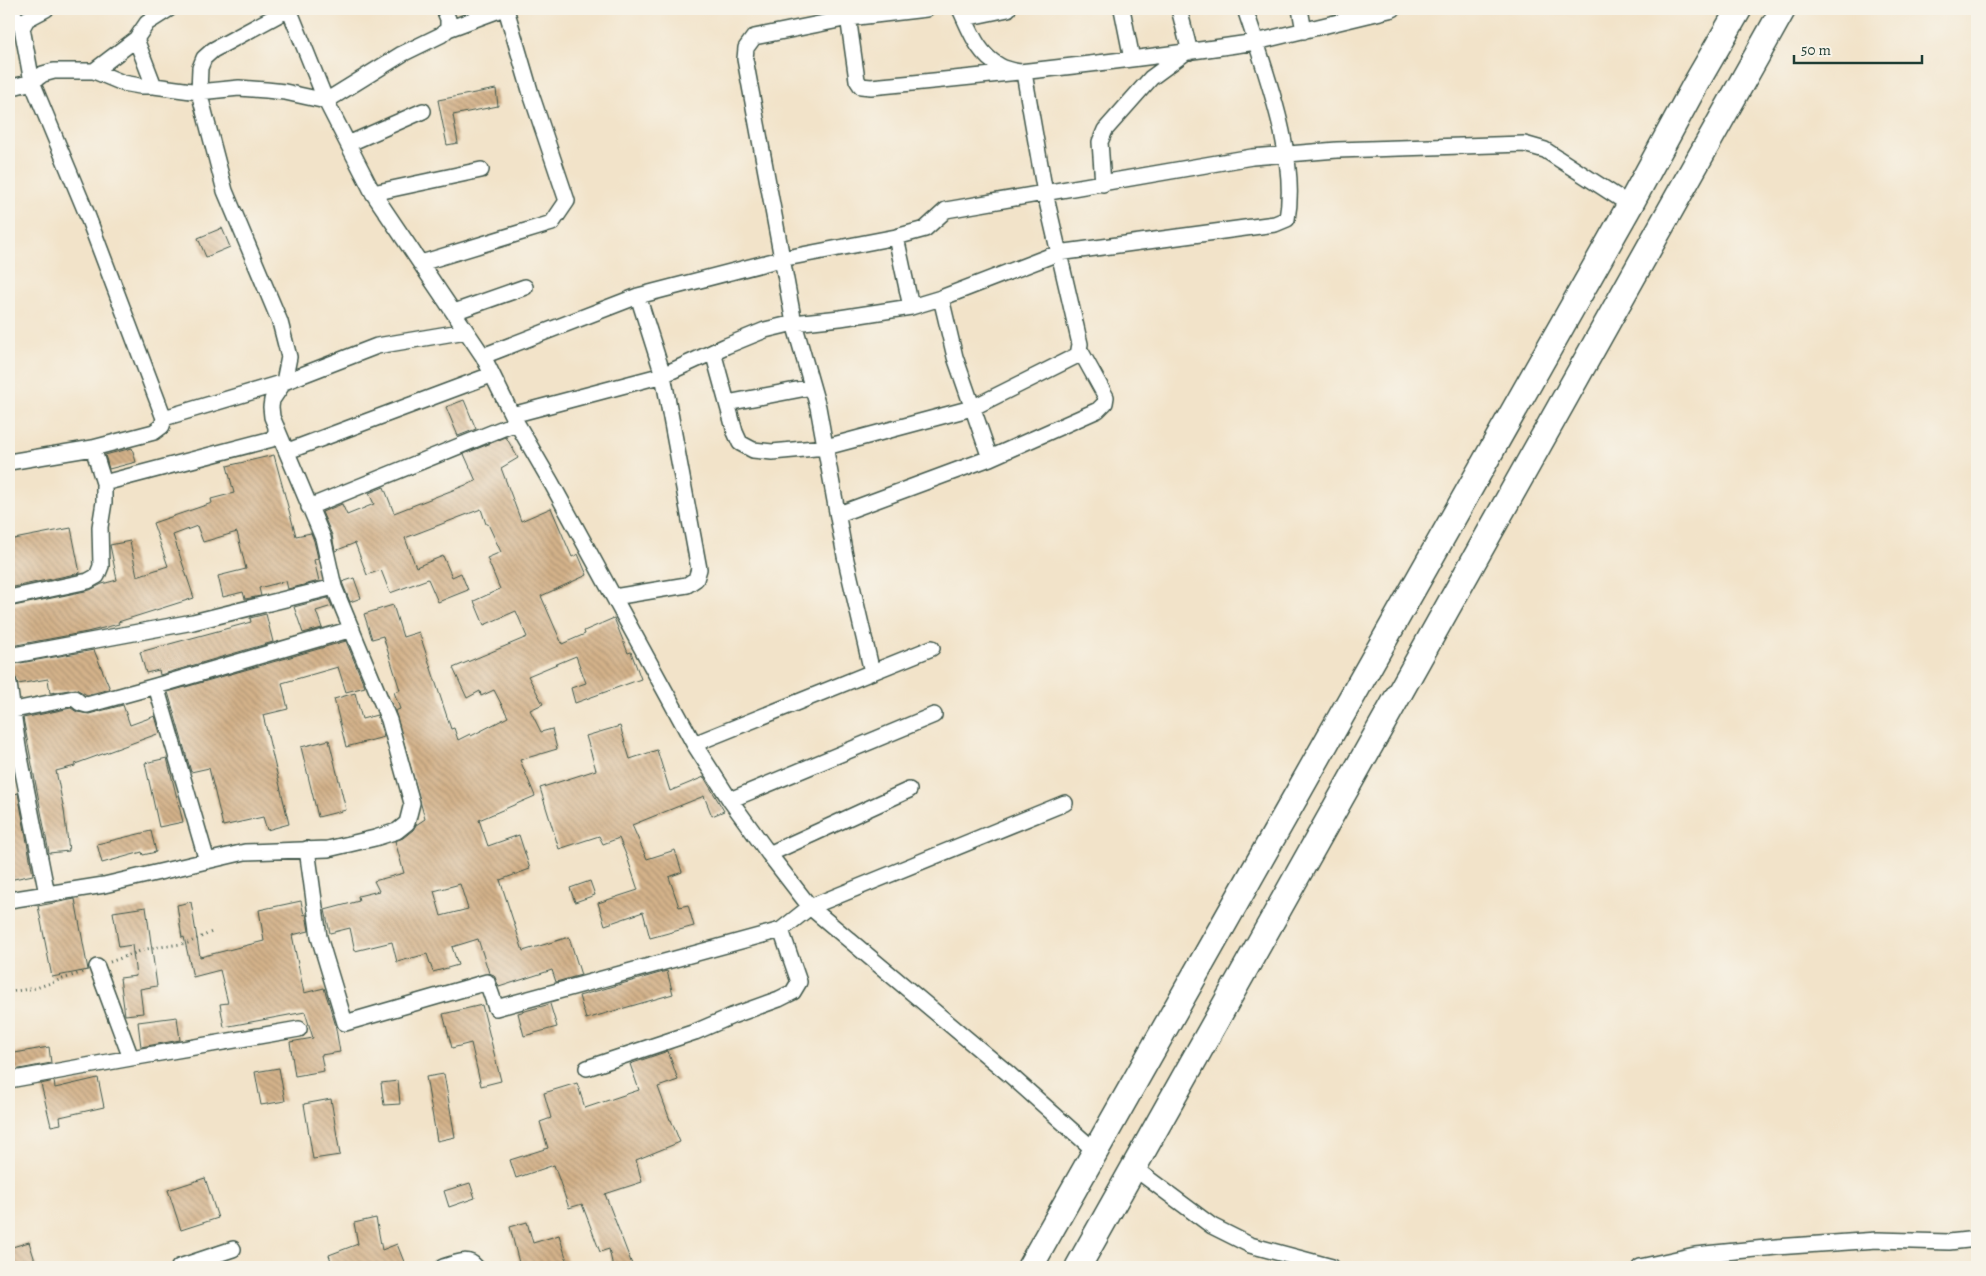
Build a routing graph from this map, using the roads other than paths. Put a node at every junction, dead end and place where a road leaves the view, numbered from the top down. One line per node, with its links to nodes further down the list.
1 (10, 9): 19 (street)
2 (46, 9): 19 (street)
3 (169, 9): 22 (street)
4 (289, 9): 32 (street); 33 (street)
5 (444, 9): 20 (street)
6 (502, 9): 20 (street)
7 (506, 9): 47 (street)
8 (926, 9): 17 (street)
9 (1008, 9): 18 (street)
10 (1122, 9): 25 (street)
11 (1179, 9): 24 (street)
12 (1246, 9): 23 (street)
13 (1300, 9): 21 (street)
14 (1393, 9): 21 (street)
15 (1739, 9): 29 (main road)
16 (1783, 9): 34 (main road)
17 (848, 13): 27 (street); 46 (street)
18 (962, 13): 27 (street)
19 (22, 28): 28 (street)
20 (448, 29): 33 (street)
21 (1304, 31): 23 (street)
22 (136, 39): 26 (street); 30 (street)
23 (1256, 42): 24 (street); 37 (street)
24 (1188, 52): 25 (street); 39 (street)
25 (1132, 59): 27 (street)
26 (94, 72): 28 (street); 30 (street)
27 (1024, 73): 41 (street)
28 (32, 82): 31 (street); 64 (street)
29 (1695, 85): 34 (main road); 42 (main road)
30 (154, 86): 32 (street)
31 (9, 88)
32 (199, 92): 33 (street); 60 (street)
33 (326, 101): 36 (street)
34 (1730, 104): 103 (main road)
35 (423, 112): 36 (street)
36 (348, 144): 40 (street)
37 (1286, 154): 39 (street); 42 (street); 45 (street)
38 (481, 170): 40 (street)
39 (1103, 184): 41 (street)
40 (373, 193): 47 (street)
41 (1045, 193): 44 (street); 45 (street)
42 (1630, 205): 102 (main road)
43 (561, 222): 47 (street)
44 (896, 238): 46 (street); 51 (street)
45 (1058, 253): 50 (street); 55 (street)
46 (781, 258): 49 (street); 53 (street)
47 (421, 263): 52 (street)
48 (524, 287): 52 (street)
49 (638, 296): 57 (street); 59 (street)
50 (941, 298): 51 (street); 63 (street)
51 (911, 307): 53 (street)
52 (454, 312): 54 (street)
53 (794, 322): 56 (street); 61 (street)
54 (466, 331): 57 (street); 60 (street)
55 (1080, 350): 63 (street); 70 (street)
56 (713, 352): 59 (street); 62 (street)
57 (483, 356): 58 (street)
58 (491, 374): 65 (street); 69 (street)
59 (663, 375): 65 (street); 76 (street)
60 (284, 382): 64 (street); 66 (street)
61 (812, 387): 62 (street); 67 (street)
62 (727, 404): 67 (street)
63 (972, 408): 67 (street); 70 (street)
64 (164, 418): 68 (street)
65 (514, 419): 73 (street); 76 (street)
66 (276, 426): 69 (street); 72 (street)
67 (826, 447): 74 (street)
68 (93, 448): 71 (street); 72 (street)
69 (288, 451): 73 (street)
70 (990, 458): 74 (street)
71 (9, 462)
72 (104, 483): 77 (street)
73 (309, 507): 75 (street)
74 (839, 514): 81 (street)
75 (334, 587): 78 (street); 80 (street)
76 (614, 597): 86 (street)
77 (9, 598)
78 (352, 629): 83 (street); 90 (street)
79 (932, 648): 81 (street)
80 (9, 656)
81 (872, 672): 86 (street)
82 (9, 684): 84 (street)
83 (156, 686): 84 (street); 92 (street)
84 (11, 710): 93 (street)
85 (934, 715): 88 (street)
86 (694, 744): 88 (street)
87 (909, 790): 91 (street)
88 (730, 800): 91 (street)
89 (1065, 803): 95 (street)
90 (307, 849): 92 (street); 96 (street)
91 (769, 854): 95 (street)
92 (207, 861): 93 (street)
93 (47, 894): 94 (street)
94 (9, 900)
95 (810, 907): 96 (street); 102 (street)
96 (781, 930): 100 (street)
97 (97, 967): 99 (street)
98 (299, 1029): 99 (street)
99 (131, 1058): 101 (street)
100 (587, 1068)
101 (9, 1080)
102 (1096, 1150): 109 (main road)
103 (1134, 1168): 110 (main road); 111 (street)
104 (1977, 1239): 112 (street)
105 (233, 1249): 106 (street)
106 (178, 1267)
107 (443, 1267): 108 (street)
108 (476, 1267)
109 (1030, 1267)
110 (1078, 1267)
111 (1332, 1267)
112 (1640, 1267)

